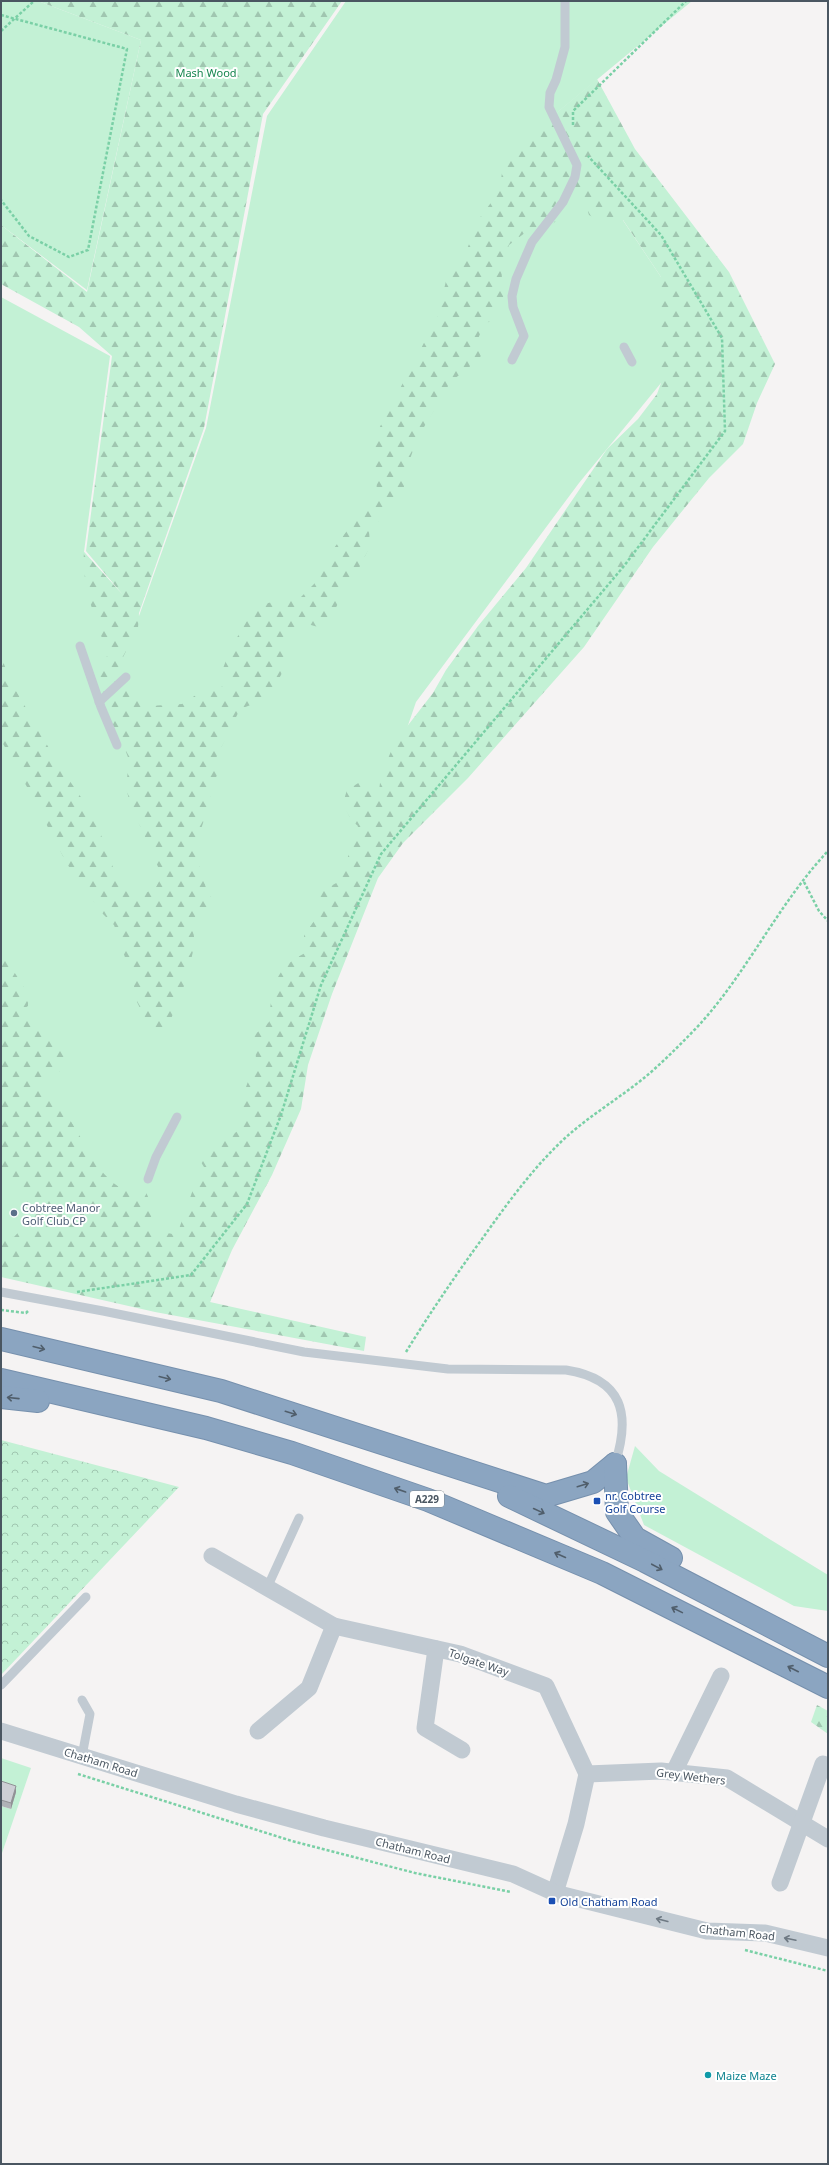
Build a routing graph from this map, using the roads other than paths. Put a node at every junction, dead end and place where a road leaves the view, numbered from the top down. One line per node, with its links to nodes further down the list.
1 (565, 1): 3 (lane)
2 (624, 347): 4 (lane)
3 (512, 360)
4 (632, 362)
5 (80, 646): 7 (lane)
6 (126, 677): 7 (lane)
7 (99, 702): 8 (lane)
8 (117, 746)
9 (177, 1116): 10 (lane)
10 (148, 1180)
11 (1, 1292): 17 (lane)
12 (1, 1339): 16 (highway, one-way to 16)
13 (1, 1380): 15 (highway, A229)
14 (1, 1397): 15 (highway, one-way to 14)
15 (149, 1413): 28 (highway, A229, one-way to 15)
16 (401, 1450): 17 (highway, one-way to 17); 25 (highway, one-way to 25)
17 (615, 1464): 24 (highway)
18 (299, 1518): 20 (lane)
19 (212, 1556): 20 (street, Tolgate Way)
20 (267, 1588): 22 (street, Tolgate Way)
21 (86, 1597): 27 (lane)
22 (334, 1626): 23 (street, Tolgate Way); 31 (street)
23 (436, 1649): 32 (street); 36 (street, Tolgate Way)
24 (828, 1649)
25 (828, 1656)
26 (721, 1676): 35 (street)
27 (1, 1685)
28 (828, 1687)
29 (82, 1700): 33 (lane)
30 (1, 1731): 33 (street, Chatham Road)
31 (258, 1731)
32 (462, 1750)
33 (82, 1756): 40 (street, Chatham Road)
34 (823, 1764): 37 (street)
35 (674, 1772): 36 (street, Grey Wethers); 37 (street, Grey Wethers)
36 (587, 1774): 40 (street)
37 (803, 1824): 38 (street, Grey Wethers); 39 (street)
38 (828, 1839)
39 (780, 1883)
40 (555, 1893): 41 (street, Chatham Road, one-way to 40)
41 (828, 1948)

